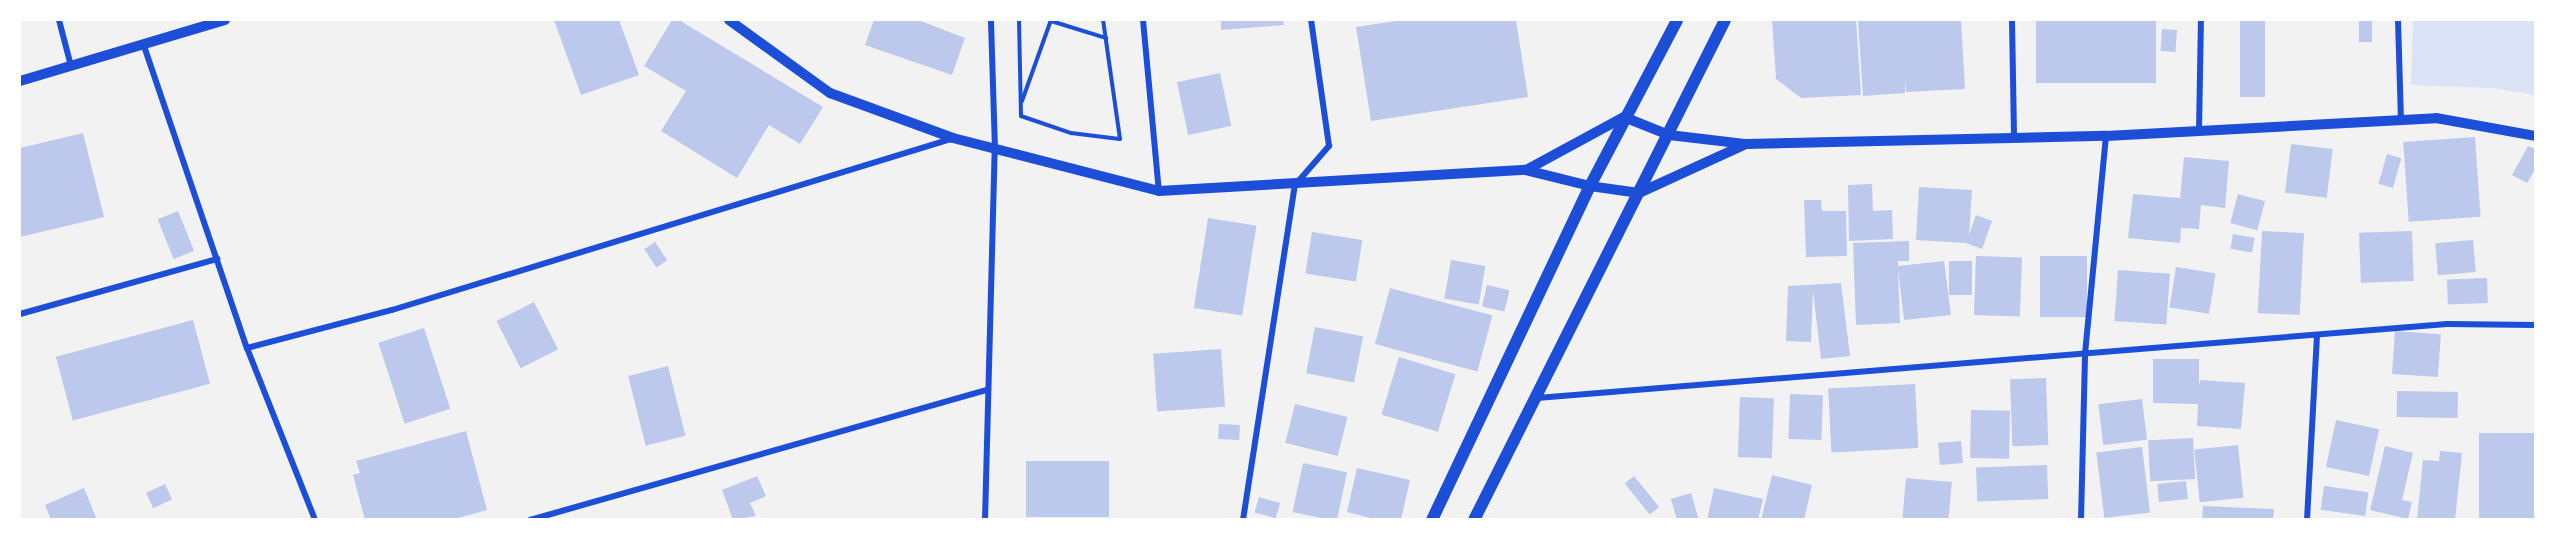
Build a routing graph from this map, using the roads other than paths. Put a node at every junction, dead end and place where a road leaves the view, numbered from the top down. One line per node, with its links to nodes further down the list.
1 (59, 20): 13 (street)
2 (225, 20): 12 (street)
3 (729, 20): 21 (street)
4 (992, 20): 24 (street)
5 (1143, 20): 28 (street)
6 (1311, 20): 26 (street)
7 (1677, 20): 15 (main road)
8 (1725, 20): 18 (main road)
9 (2012, 20): 22 (street)
10 (2201, 20): 17 (street)
11 (2398, 20): 16 (street)
12 (144, 46): 13 (street); 30 (street)
13 (71, 66): 14 (street)
14 (20, 81)
15 (1624, 117): 18 (street); 25 (street); 27 (main road)
16 (2401, 120): 17 (street); 20 (street)
17 (2199, 131): 19 (street)
18 (1669, 135): 23 (street); 29 (main road)
19 (2106, 136): 22 (street); 35 (street)
20 (2535, 136)
21 (953, 138): 24 (street); 34 (street)
22 (2014, 138): 23 (street)
23 (1746, 144): 29 (street)
24 (995, 149): 28 (street); 36 (street)
25 (1526, 170): 26 (street); 27 (street)
26 (1295, 185): 28 (street); 41 (street)
27 (1590, 186): 29 (street); 42 (main road)
28 (1159, 191)
29 (1639, 193): 37 (main road)
30 (217, 259): 31 (street); 34 (street)
31 (20, 314)
32 (2535, 325): 33 (street)
33 (2317, 335): 35 (street); 45 (street)
34 (247, 348): 38 (street)
35 (2085, 354): 37 (street); 44 (street)
36 (987, 390): 39 (street); 40 (street)
37 (1537, 398): 43 (main road)
38 (315, 519)
39 (530, 519)
40 (985, 519)
41 (1243, 519)
42 (1432, 519)
43 (1474, 519)
44 (2081, 519)
45 (2307, 519)

